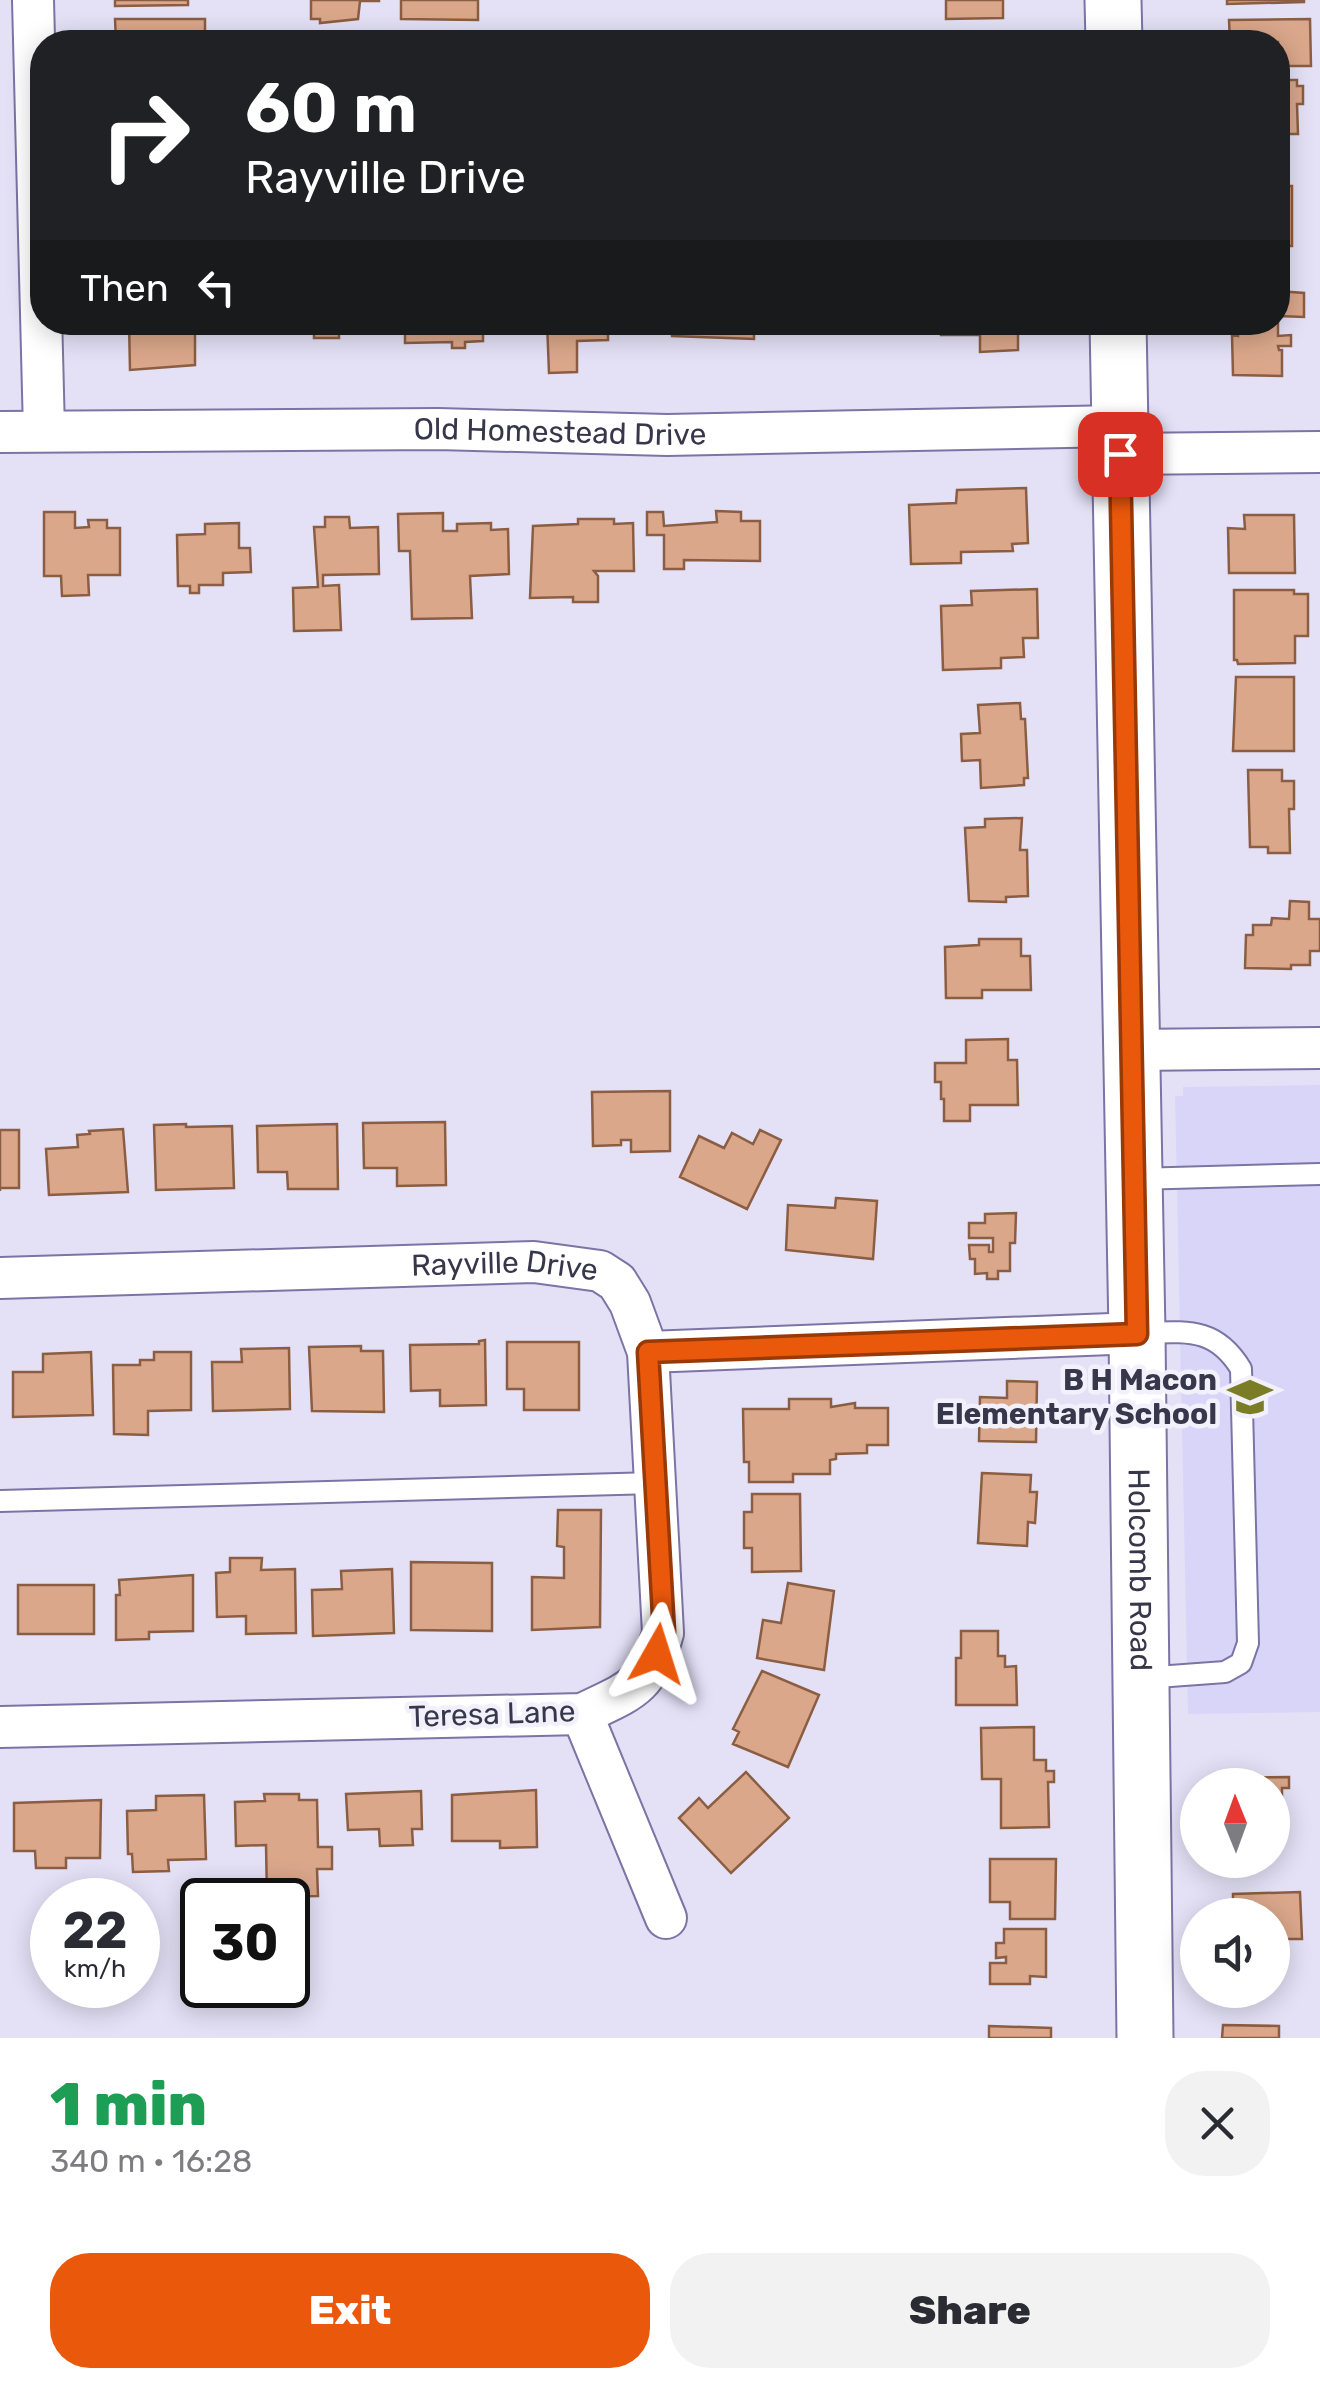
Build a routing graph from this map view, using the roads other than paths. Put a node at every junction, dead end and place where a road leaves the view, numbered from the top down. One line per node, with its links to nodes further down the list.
1 (33, 0): 3 (street)
2 (1113, 0): 4 (street)
3 (34, 30)
4 (1114, 30)
5 (42, 335): 7 (street)
6 (1118, 335): 9 (street, Holcomb Road)
7 (44, 431): 8 (street, Old Homestead Drive); 9 (street, Old Homestead Drive)
8 (0, 432)
9 (1119, 440): 10 (street, Old Homestead Drive); 12 (street, Holcomb Road)
10 (1320, 452)
11 (1320, 1048): 12 (street)
12 (1132, 1050): 14 (street, Holcomb Road)
13 (1320, 1174): 14 (lane)
14 (1133, 1179): 16 (street, Holcomb Road)
15 (0, 1278): 17 (street, Rayville Drive)
16 (1137, 1334): 17 (street); 20 (street, Holcomb Road); 20 (lane)
17 (648, 1352): 18 (street, Teresa Lane)
18 (655, 1483): 19 (lane); 21 (street, Teresa Lane)
19 (0, 1501)
20 (1140, 1678): 24 (street, Holcomb Road)
21 (582, 1714): 22 (street, Teresa Lane); 23 (street)
22 (0, 1727)
23 (666, 1918)
24 (1145, 2038)

